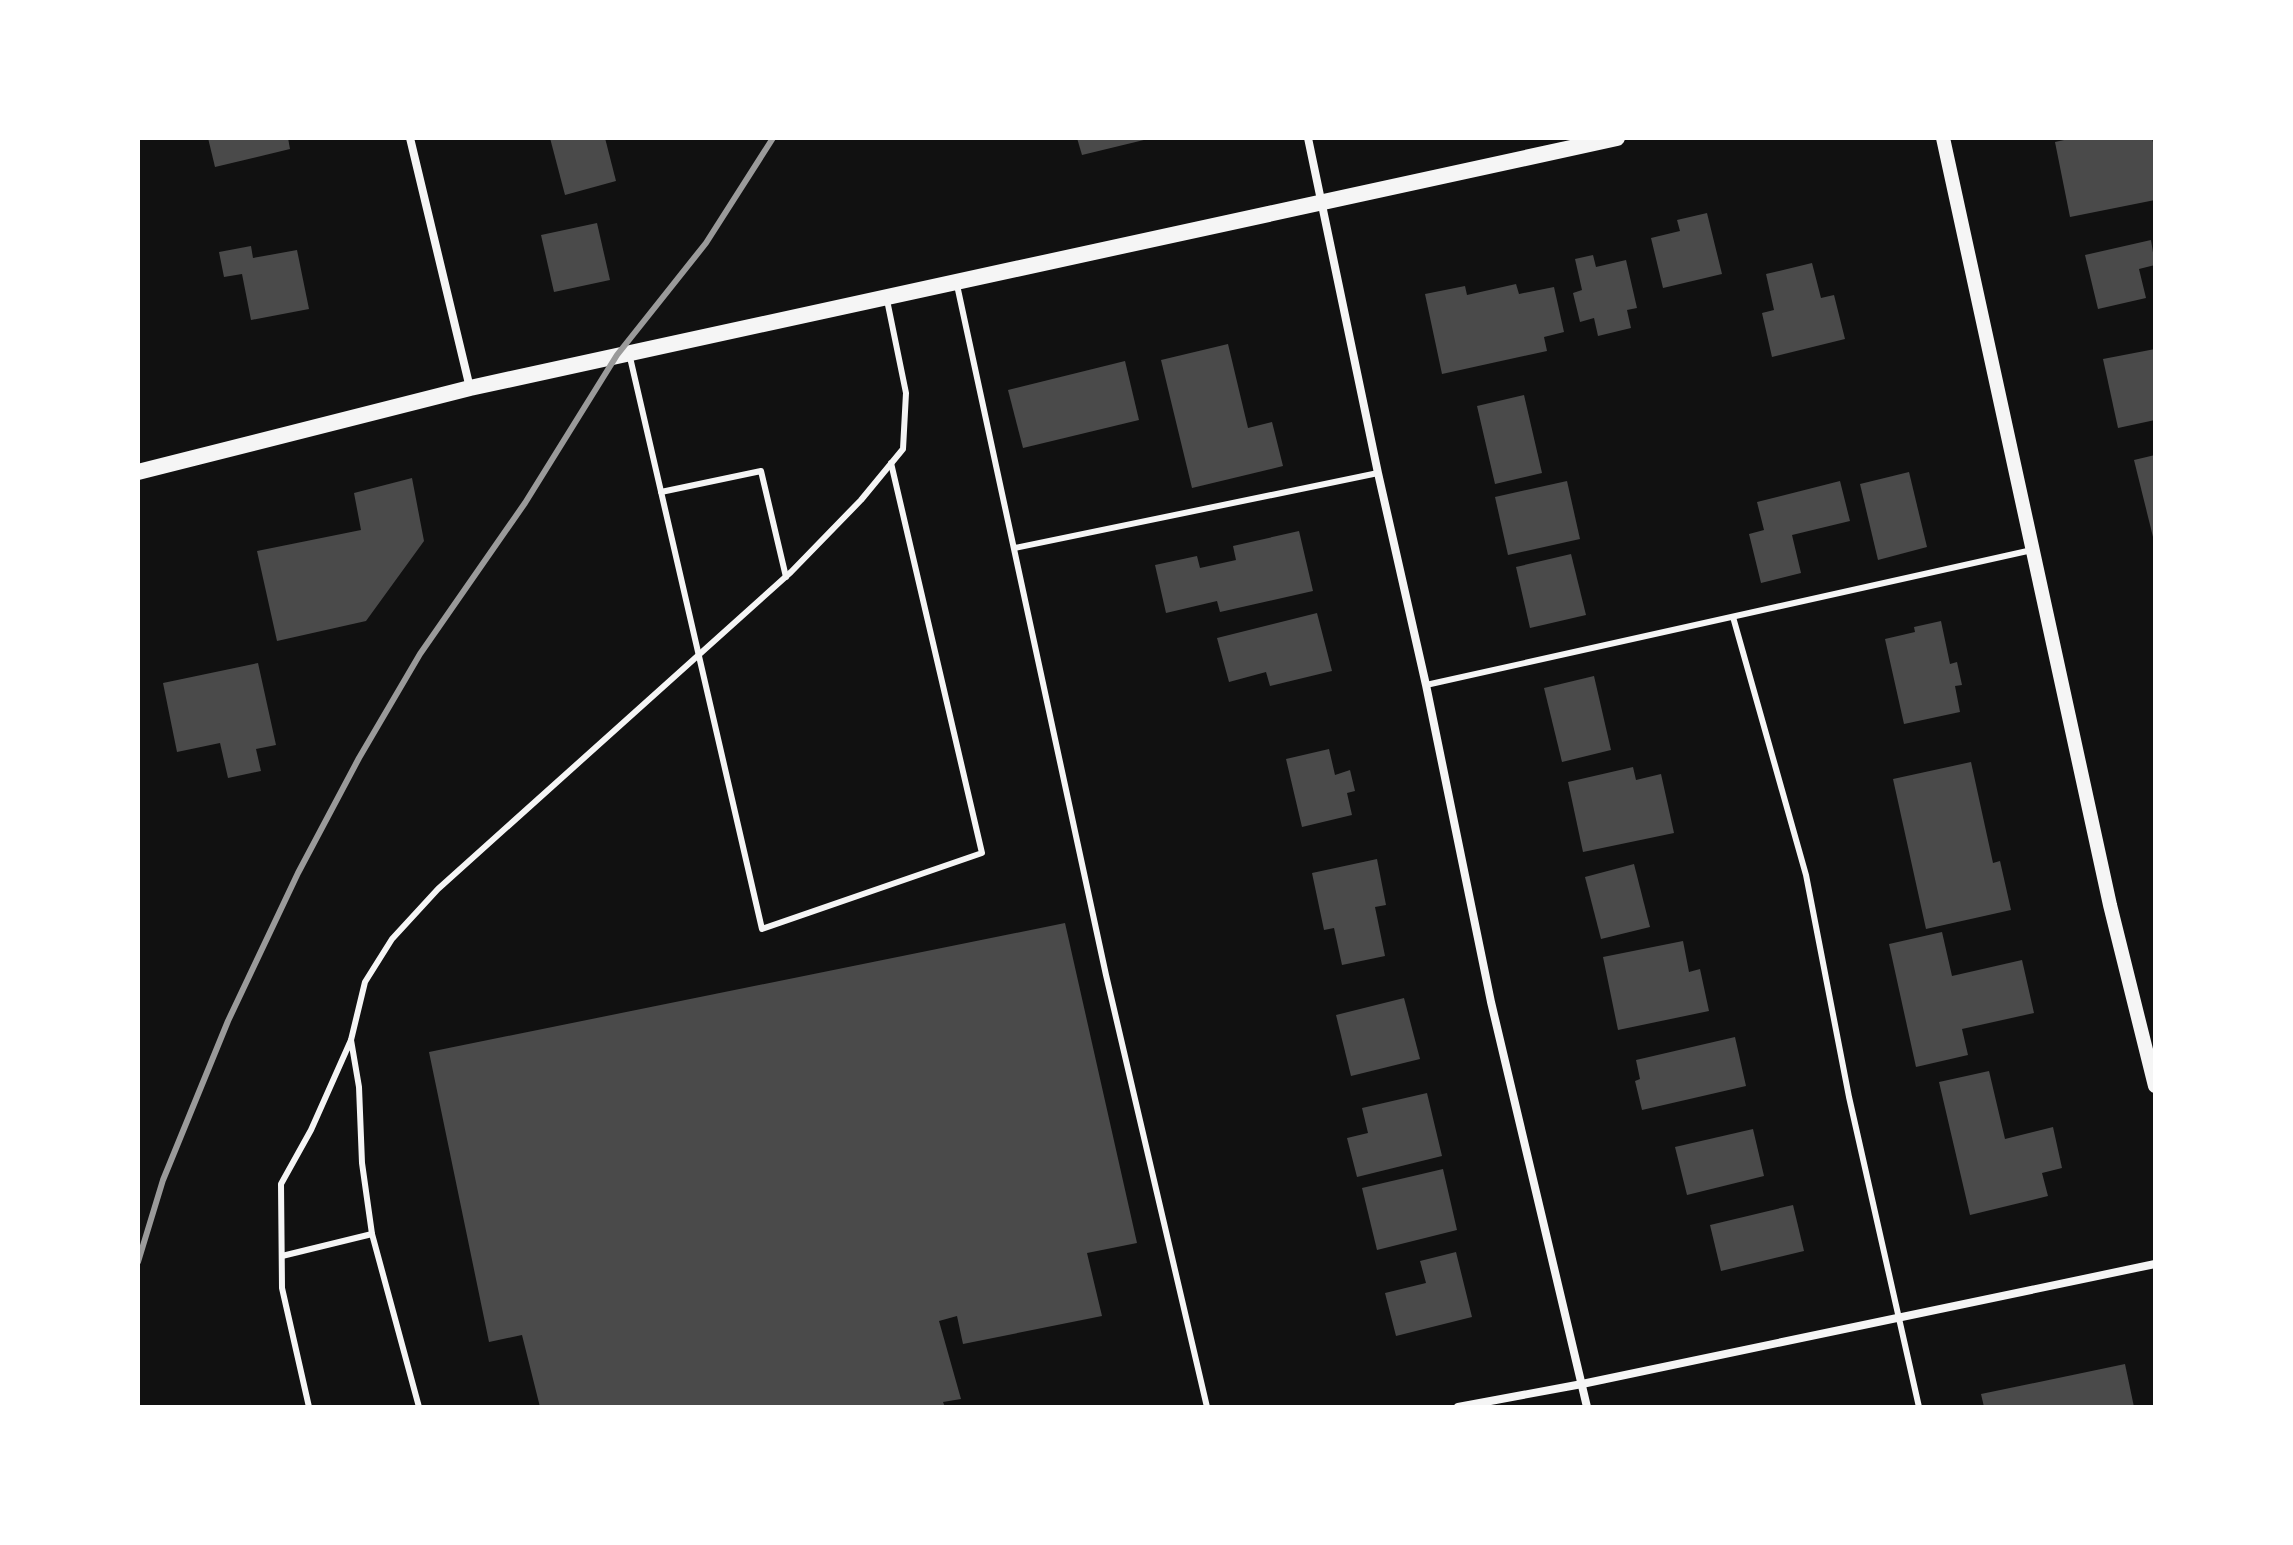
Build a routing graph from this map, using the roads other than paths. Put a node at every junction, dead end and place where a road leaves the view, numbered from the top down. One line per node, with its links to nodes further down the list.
1 (410, 138): 9 (street)
2 (1308, 138): 5 (street)
3 (1617, 138): 5 (main road)
4 (1943, 138): 15 (street)
5 (1321, 201): 6 (main road); 12 (street)
6 (956, 282): 7 (main road); 14 (lane)
7 (886, 296): 8 (main road); 10 (lane)
8 (629, 353): 9 (main road); 13 (lane)
9 (470, 388): 11 (main road)
10 (891, 463): 16 (lane); 18 (lane)
11 (138, 472)
12 (1378, 473): 14 (lane); 19 (street)
13 (661, 492): 16 (lane); 18 (lane)
14 (1015, 548): 29 (lane)
15 (2032, 550): 17 (lane); 21 (street)
16 (786, 577): 18 (lane)
17 (1733, 617): 19 (lane); 25 (lane)
18 (700, 655): 20 (lane)
19 (1426, 685): 26 (street)
20 (351, 1040): 22 (lane); 23 (lane)
21 (2155, 1086)
22 (372, 1234): 23 (lane); 28 (lane)
23 (282, 1256): 27 (lane)
24 (2155, 1264): 25 (street)
25 (1899, 1318): 26 (street); 32 (lane)
26 (1582, 1384): 30 (street); 31 (street)
27 (309, 1407)
28 (419, 1407)
29 (1207, 1407)
30 (1458, 1407)
31 (1587, 1407)
32 (1919, 1407)

